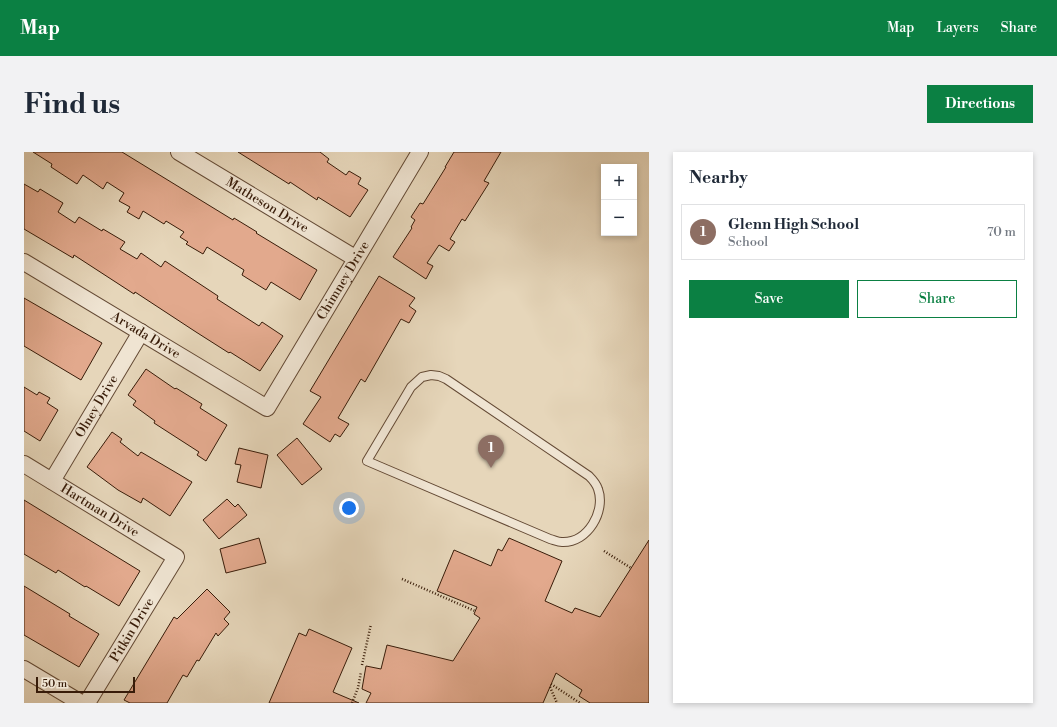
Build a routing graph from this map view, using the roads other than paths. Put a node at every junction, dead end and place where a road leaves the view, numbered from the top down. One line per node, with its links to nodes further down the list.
1 (178, 152): 3 (street, Matheson Drive)
2 (420, 152): 3 (street, Chimney Drive)
3 (356, 258): 6 (street, Chimney Drive)
4 (24, 262): 5 (street, Arvada Drive)
5 (141, 332): 6 (street, Arvada Drive); 9 (street, Olney Drive)
6 (267, 408)
7 (367, 461): 7 (lane)
8 (24, 464): 9 (street, Hartman Drive)
9 (52, 481): 10 (street, Hartman Drive)
10 (176, 557): 13 (street, Pitkin Drive)
11 (24, 669): 12 (street)
12 (80, 703)
13 (87, 703)

